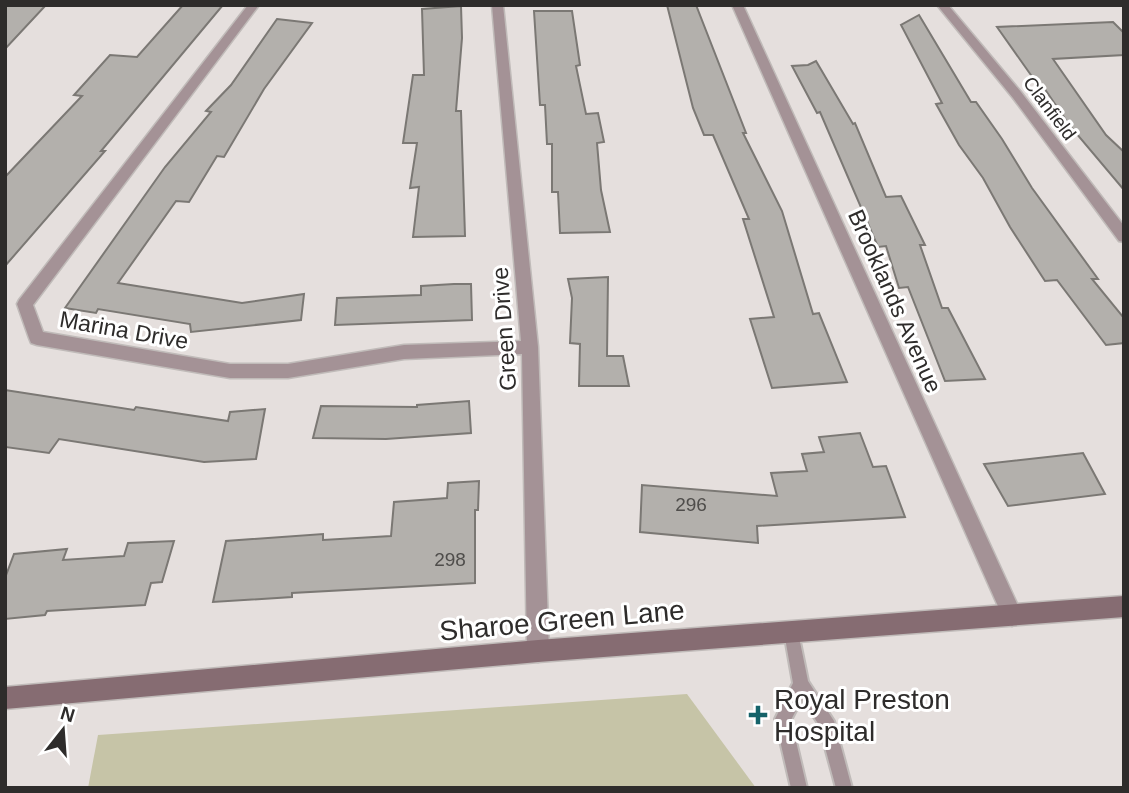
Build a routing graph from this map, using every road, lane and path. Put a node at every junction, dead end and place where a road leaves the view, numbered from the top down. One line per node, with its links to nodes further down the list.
1 (254, 5): 6 (street, Marina Drive)
2 (498, 5): 6 (street, Green Drive)
3 (737, 5): 8 (street, Brooklands Avenue)
4 (942, 5): 5 (street, Clanfield)
5 (1124, 237)
6 (530, 347): 10 (street, Green Drive)
7 (1124, 606): 8 (street, Sharoe Green Lane)
8 (1012, 615): 9 (street, Sharoe Green Lane)
9 (791, 632): 10 (street, Sharoe Green Lane); 11 (lane)
10 (538, 651): 12 (street, Sharoe Green Lane)
11 (801, 684): 13 (lane); 14 (lane)
12 (5, 698)
13 (799, 788)
14 (844, 788)

